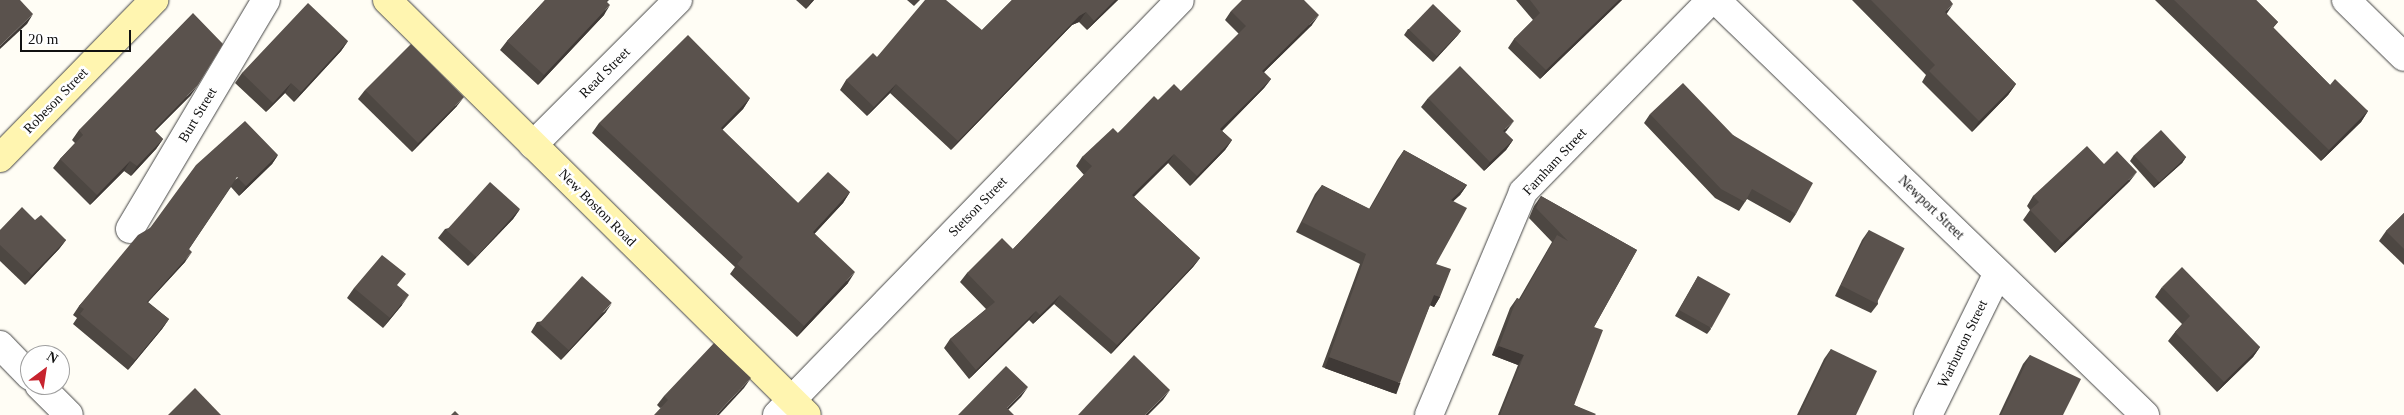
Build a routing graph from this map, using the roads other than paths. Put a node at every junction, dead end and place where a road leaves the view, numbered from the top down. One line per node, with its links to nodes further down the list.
1 (154, 0): 11 (street, Robeson Street)
2 (266, 0): 12 (street, Burt Street)
3 (387, 0): 10 (street, New Boston Road)
4 (678, 0): 10 (street, Read Street)
5 (1180, 0): 17 (street, Stetson Street)
6 (1712, 0): 19 (street, Farnham Street)
7 (1716, 0): 13 (street, Newport Street)
8 (2346, 0): 9 (street)
9 (2404, 57)
10 (533, 145): 17 (street, New Boston Road)
11 (0, 158)
12 (130, 229)
13 (1998, 273): 20 (street, Warburton Street); 21 (street, Newport Street)
14 (0, 345): 15 (street)
15 (20, 366)
16 (49, 395): 18 (street)
17 (791, 409)
18 (69, 415)
19 (1428, 415)
20 (1928, 415)
21 (2145, 415)

